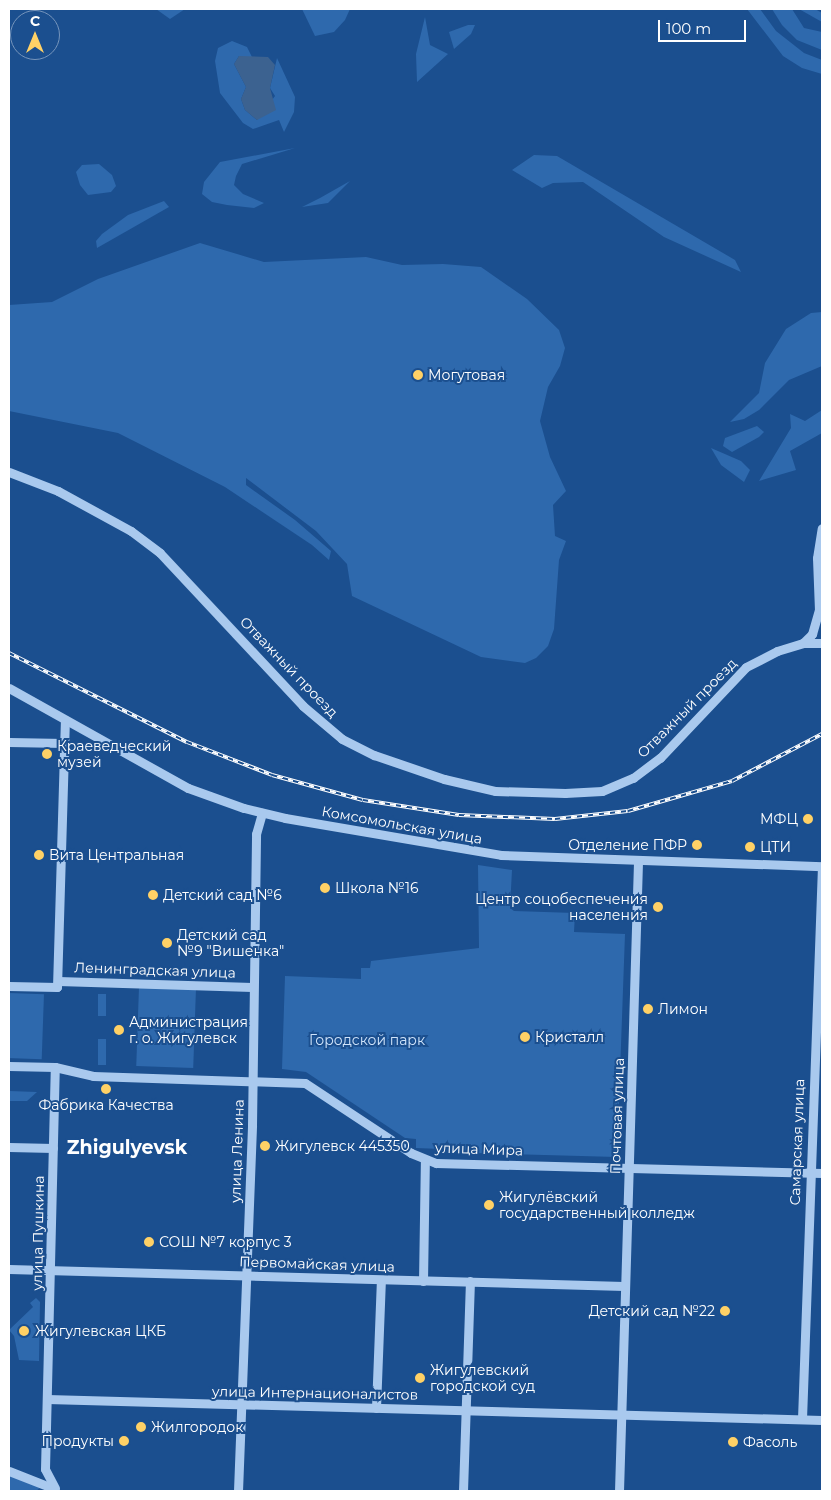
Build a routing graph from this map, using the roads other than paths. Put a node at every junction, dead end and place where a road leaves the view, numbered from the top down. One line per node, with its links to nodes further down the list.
1 (9, 472): 3 (street, Отважный проезд)
2 (822, 528): 3 (street)
3 (803, 643): 4 (street, Отважный проезд)
4 (822, 643)
5 (9, 688): 6 (street, Комсомольская улица)
6 (65, 720): 8 (street); 9 (street, Комсомольская улица)
7 (9, 742): 8 (street)
8 (64, 743): 12 (street)
9 (262, 813): 10 (street, Комсомольская улица); 14 (street, улица Ленина)
10 (638, 862): 11 (street, Комсомольская улица); 21 (street, Почтовая улица)
11 (822, 866): 22 (street, Самарская улица)
12 (58, 984): 13 (street, Ленинградская улица); 14 (street, Ленинградская улица)
13 (9, 986)
14 (252, 986): 17 (street, улица Ленина)
15 (9, 1066): 16 (street, улица Мира)
16 (55, 1067): 17 (street, улица Мира); 19 (street, улица Пушкина)
17 (253, 1080): 20 (street, улица Мира); 26 (street, улица Ленина)
18 (9, 1147): 19 (street)
19 (53, 1148): 25 (street, улица Пушкина)
20 (425, 1160): 21 (street, улица Мира); 29 (street)
21 (630, 1166): 22 (street, улица Мира); 30 (street, Почтовая улица)
22 (810, 1173): 23 (street, улица Мира); 36 (street, Самарская улица)
23 (822, 1174)
24 (9, 1269): 25 (street, Первомайская улица)
25 (51, 1270): 26 (street, Первомайская улица); 31 (street, улица Пушкина)
26 (247, 1275): 27 (street, Первомайская улица); 32 (street, улица Ленина)
27 (381, 1280): 29 (street, Первомайская улица); 33 (street)
28 (470, 1280): 29 (street, Первомайская улица); 30 (street, Первомайская улица); 34 (street)
29 (423, 1281)
30 (624, 1286): 35 (street, Почтовая улица)
31 (47, 1399): 32 (street, улица Интернационалистов); 39 (street, улица Пушкина)
32 (240, 1406): 33 (street, улица Интернационалистов); 40 (street, улица Ленина)
33 (376, 1408): 34 (street, улица Интернационалистов)
34 (466, 1410): 35 (street, улица Интернационалистов); 41 (street)
35 (621, 1414): 36 (street, улица Интернационалистов); 42 (street, Почтовая улица)
36 (802, 1419): 37 (street, улица Интернационалистов)
37 (822, 1420)
38 (9, 1471): 39 (street)
39 (56, 1490)
40 (238, 1491)
41 (463, 1491)
42 (619, 1491)

